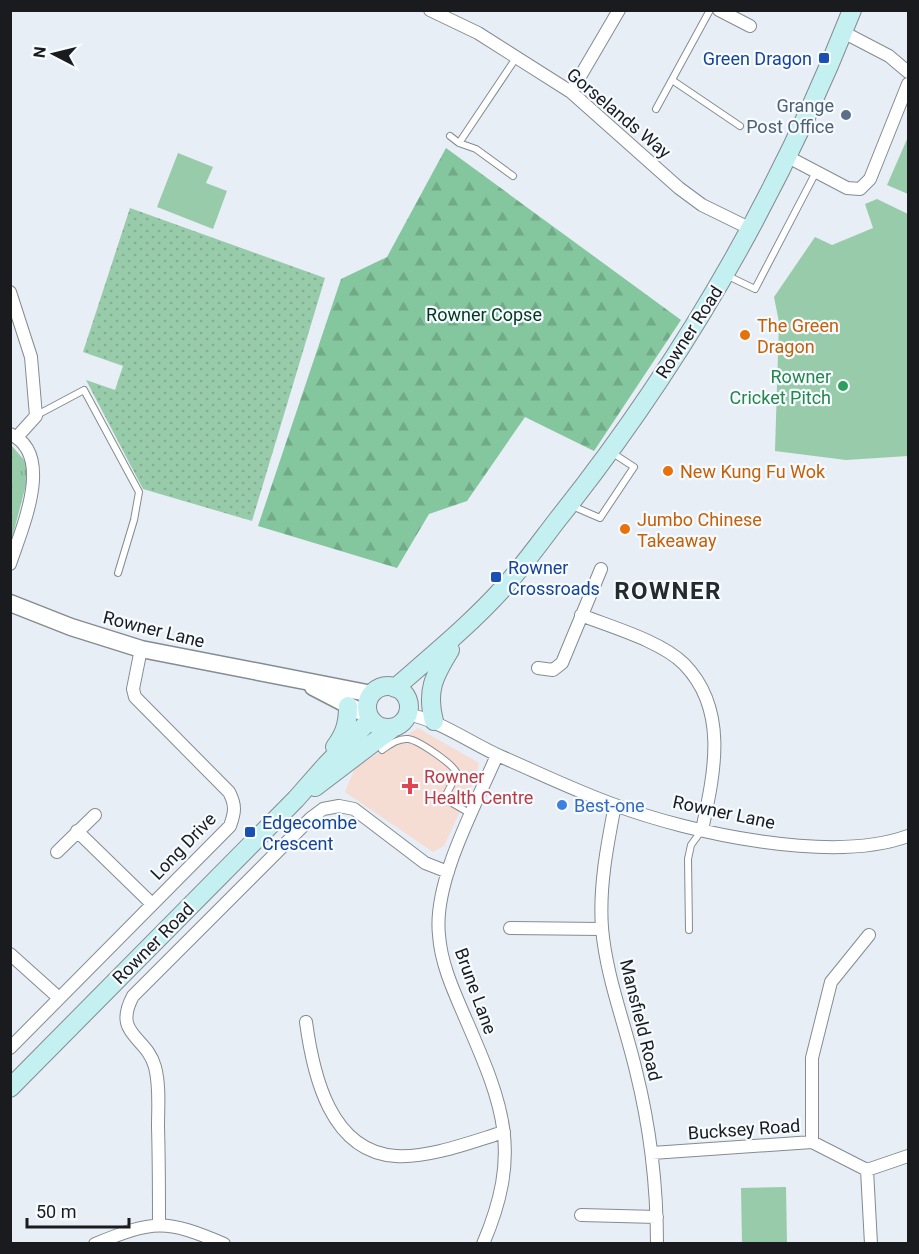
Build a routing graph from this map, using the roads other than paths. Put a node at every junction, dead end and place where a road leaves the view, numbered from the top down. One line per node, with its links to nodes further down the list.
1 (430, 10): 8 (street, Gorselands Way)
2 (619, 10): 12 (street)
3 (710, 10): 10 (lane)
4 (719, 10): 6 (street)
5 (852, 10): 7 (main road, Rowner Road)
6 (750, 26)
7 (843, 32): 9 (street); 17 (main road, Rowner Road)
8 (516, 57): 12 (street, Gorselands Way); 16 (lane)
9 (909, 72)
10 (672, 80): 13 (lane); 14 (lane)
11 (909, 84): 18 (street)
12 (571, 92): 20 (street, Gorselands Way)
13 (656, 109)
14 (740, 126)
15 (450, 136): 16 (lane)
16 (459, 143): 19 (lane)
17 (788, 157): 18 (street); 20 (main road, Rowner Road)
18 (816, 171): 21 (lane)
19 (513, 176)
20 (751, 229): 21 (main road, Rowner Road)
21 (726, 274): 25 (main road, Rowner Road)
22 (10, 292): 23 (street)
23 (36, 416): 24 (street); 29 (lane)
24 (14, 436): 27 (street)
25 (611, 452): 26 (main road, Rowner Road); 26 (lane)
26 (570, 504): 32 (main road, Rowner Road)
27 (10, 564)
28 (601, 568): 31 (street)
29 (118, 573)
30 (10, 603): 33 (street, Rowner Lane)
31 (581, 615): 35 (street); 50 (street)
32 (472, 620): 34 (main road, Rowner Road); 38 (main road, Rowner Road)
33 (141, 649): 36 (street, Rowner Lane); 55 (street, Long Drive)
34 (450, 650): 38 (main road, Rowner Road); 41 (main road)
35 (538, 668)
36 (293, 677): 37 (street, Rowner Lane); 39 (street, Rowner Lane)
37 (372, 694): 38 (main road); 40 (main road)
38 (403, 699): 41 (street, Rowner Lane); 42 (main road)
39 (348, 706): 40 (street, Rowner Lane); 45 (main road)
40 (370, 718): 42 (main road); 45 (main road, Rowner Road)
41 (434, 722): 44 (street, Rowner Lane)
42 (394, 727): 46 (main road, Rowner Road)
43 (382, 750): 49 (lane)
44 (497, 755): 47 (street, Rowner Lane); 49 (street, Brune Lane)
45 (326, 765): 46 (main road, Rowner Road)
46 (296, 799): 64 (main road, Rowner Road)
47 (615, 805): 50 (street, Rowner Lane); 57 (street, Mansfield Road)
48 (95, 815): 51 (street)
49 (472, 815): 54 (street, Brune Lane)
50 (702, 830): 52 (street, Rowner Lane); 58 (lane)
51 (77, 831): 53 (street); 55 (street)
52 (909, 836)
53 (57, 852)
54 (448, 872): 65 (street, Brune Lane); 72 (street)
55 (152, 904): 61 (street, Long Drive)
56 (510, 927): 57 (street)
57 (602, 929): 67 (street, Mansfield Road)
58 (689, 930)
59 (869, 935): 66 (street)
60 (10, 954): 61 (street)
61 (59, 999): 63 (street, Long Drive)
62 (306, 1022): 65 (street)
63 (10, 1048)
64 (10, 1088)
65 (504, 1132): 75 (street, Brune Lane)
66 (812, 1142): 67 (street, Bucksey Road); 69 (street, Bucksey Road)
67 (652, 1153): 71 (street, Mansfield Road)
68 (909, 1156): 69 (street)
69 (867, 1170): 77 (street)
70 (581, 1215): 71 (street)
71 (657, 1217): 76 (street, Mansfield Road)
72 (159, 1224): 73 (street); 74 (street)
73 (95, 1244)
74 (224, 1244)
75 (483, 1244)
76 (657, 1244)
77 (872, 1244)

